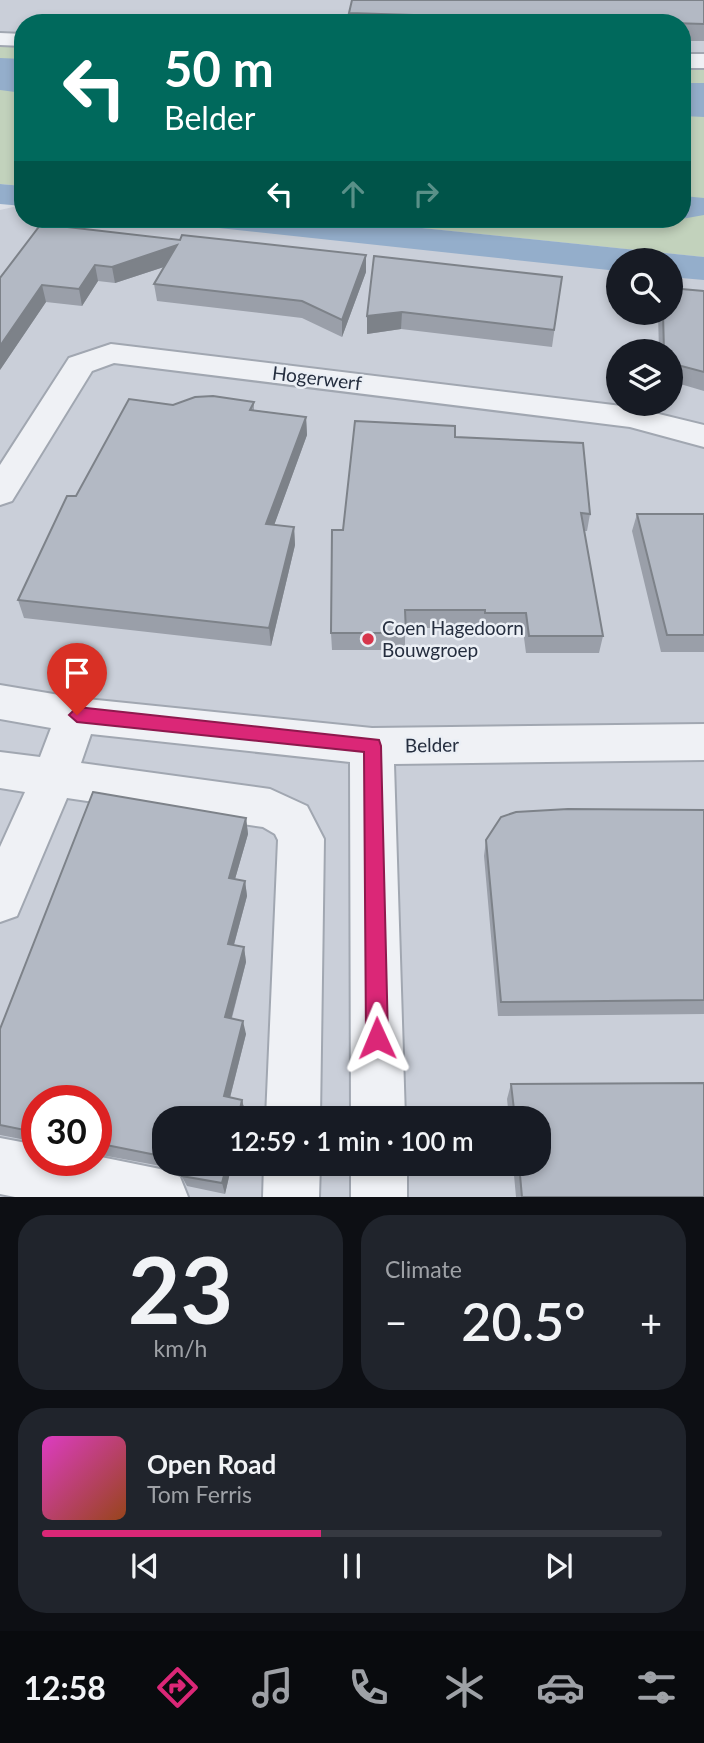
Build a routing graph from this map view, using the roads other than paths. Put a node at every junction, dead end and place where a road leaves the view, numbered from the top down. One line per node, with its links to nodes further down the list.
1 (704, 436): 2 (street, Hogerwerf)
2 (0, 493)
3 (0, 702): 4 (street, Belder)
4 (77, 715): 6 (street, Belder); 8 (street)
5 (704, 742): 6 (street, Belder)
6 (373, 746): 11 (street)
7 (0, 769): 8 (street)
8 (54, 776): 9 (street); 10 (street)
9 (0, 900)
10 (293, 1106)
11 (378, 1106)
12 (0, 1166): 15 (street)
13 (292, 1176): 16 (street)
14 (379, 1176): 17 (street)
15 (160, 1197)
16 (291, 1197)
17 (379, 1197)

